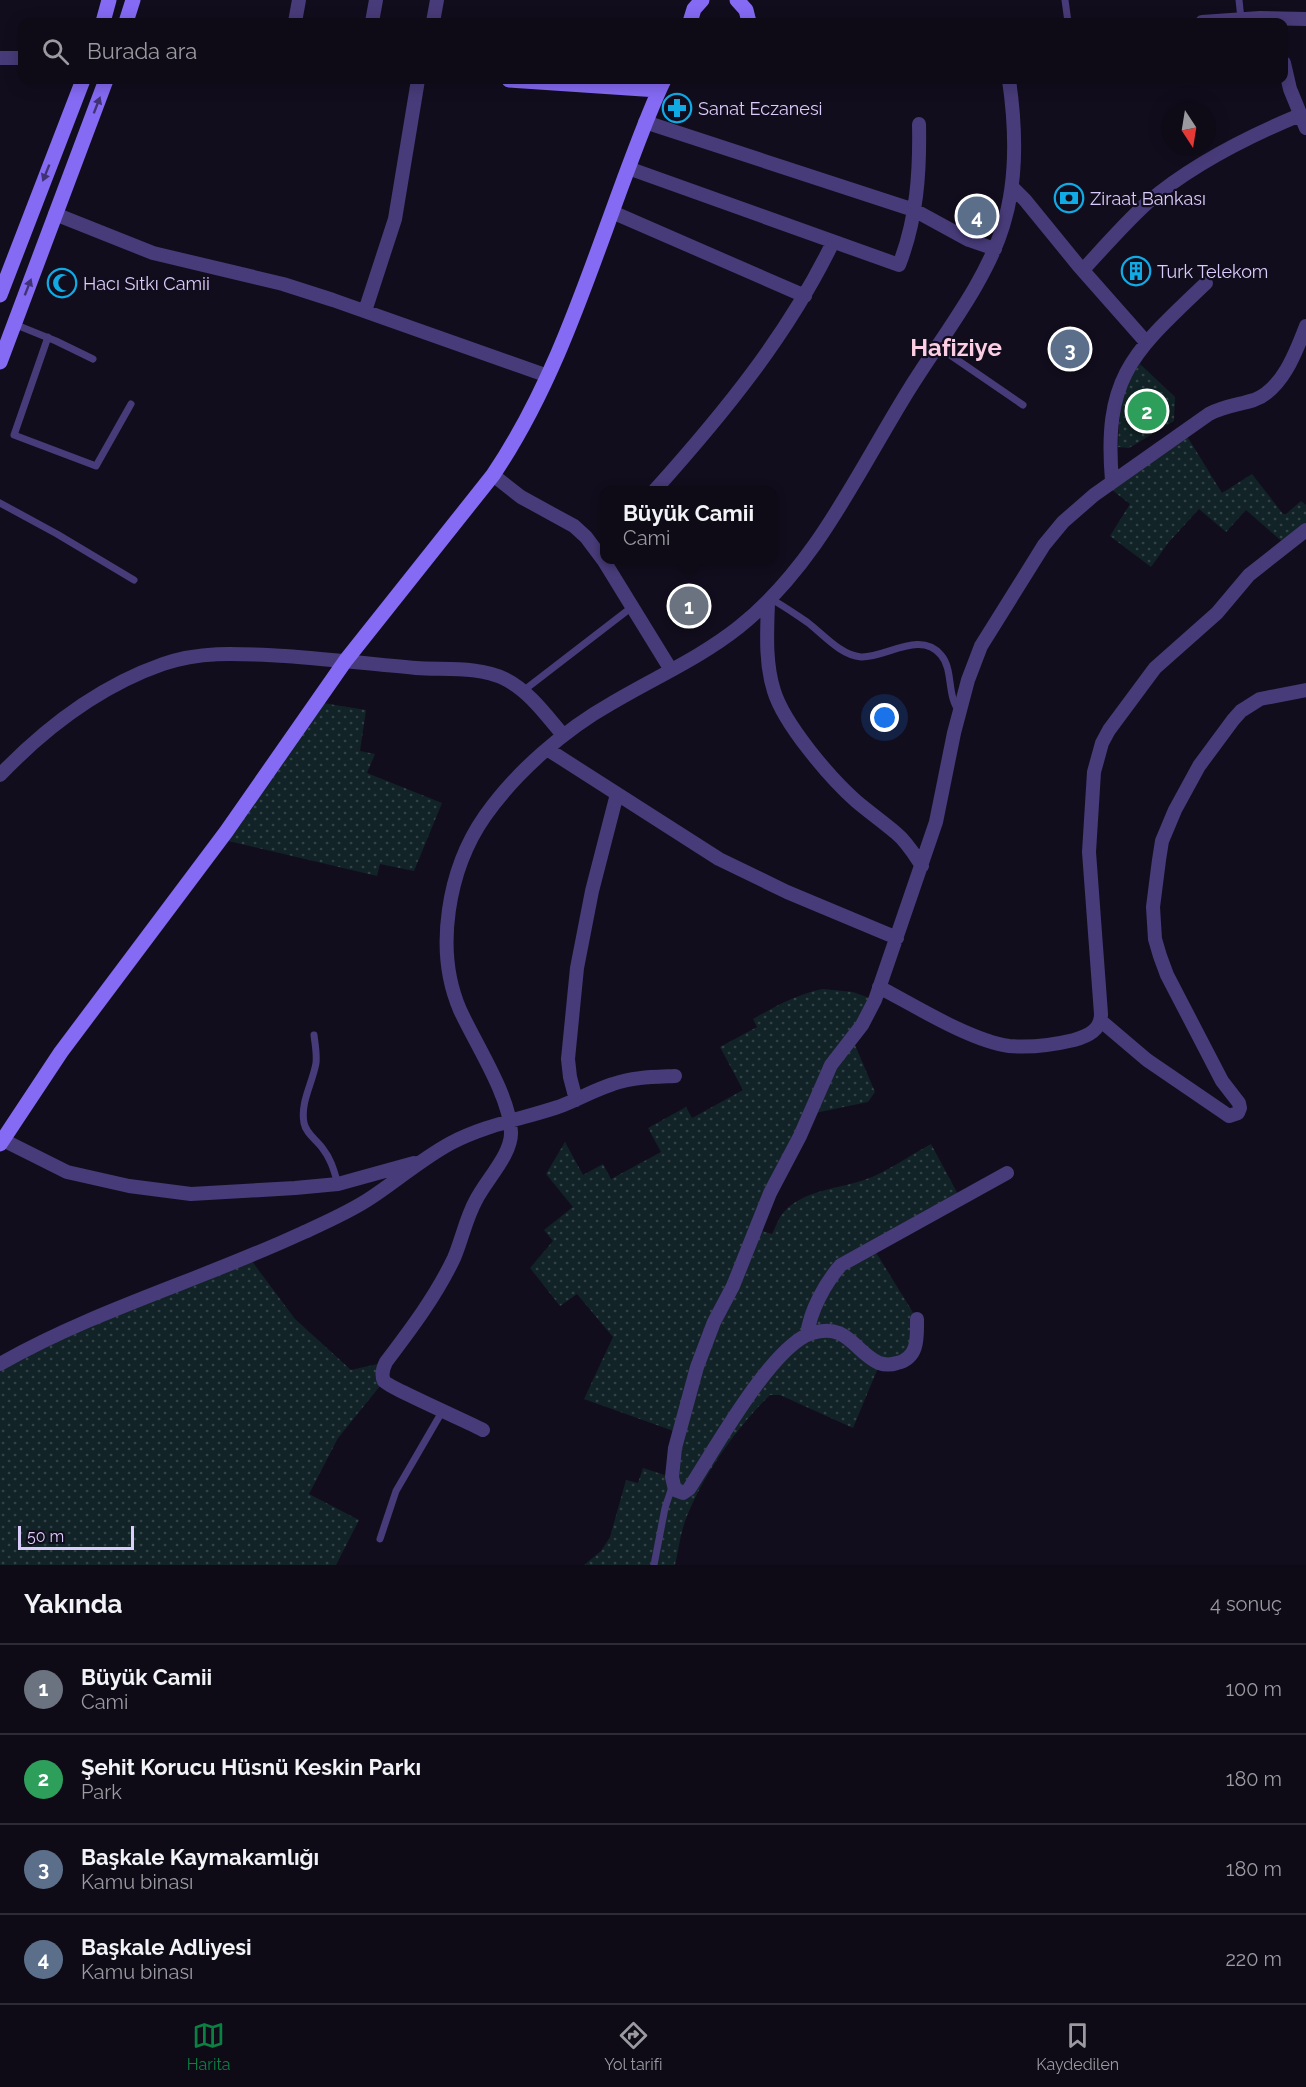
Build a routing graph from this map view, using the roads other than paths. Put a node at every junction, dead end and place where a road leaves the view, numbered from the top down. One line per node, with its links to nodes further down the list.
1 (110, 0): 10 (street)
2 (133, 0): 11 (street)
3 (299, 0): 12 (street)
4 (376, 0): 13 (street)
5 (437, 0): 14 (street)
6 (702, 0): 15 (street)
7 (737, 0): 16 (street)
8 (1065, 0): 17 (lane)
9 (1239, 0): 18 (lane)
10 (104, 18)
11 (127, 18)
12 (296, 18)
13 (373, 18)
14 (434, 18)
15 (691, 18)
16 (748, 18)
17 (1067, 18)
18 (1241, 18)
19 (1306, 19): 20 (street)
20 (1288, 20)
21 (0, 58): 22 (street)
22 (18, 58)
23 (1288, 80): 31 (street)
24 (81, 84): 42 (street, one-way to 42)
25 (104, 84): 37 (street, one-way to 25)
26 (417, 84): 44 (street)
27 (630, 84): 29 (street)
28 (1009, 84): 34 (street)
29 (661, 85): 30 (street)
30 (645, 122): 33 (street); 35 (street)
31 (1303, 122): 40 (street)
32 (919, 124): 35 (street)
33 (628, 168): 36 (street); 38 (street)
34 (1012, 187): 39 (street); 40 (street)
35 (914, 210): 38 (street); 39 (street)
36 (612, 212): 43 (street); 52 (street)
37 (55, 214): 44 (street); 45 (street, one-way to 37)
38 (833, 242): 43 (street)
39 (994, 249): 49 (street)
40 (1083, 270): 48 (street)
41 (1206, 283): 48 (street)
42 (0, 294)
43 (805, 296): 57 (street)
44 (365, 311): 52 (street)
45 (14, 324): 47 (lane); 51 (street)
46 (1306, 326): 56 (street)
47 (48, 338): 50 (lane); 53 (lane)
48 (1146, 342): 56 (street)
49 (937, 346): 54 (lane); 63 (street)
50 (93, 359)
51 (0, 362)
52 (548, 376): 55 (street)
53 (132, 404)
54 (1023, 405)
55 (493, 475): 60 (street); 65 (street)
56 (1112, 482): 69 (street)
57 (658, 486)
58 (0, 503): 62 (lane)
59 (1306, 530): 77 (street)
60 (600, 548)
61 (609, 564): 64 (street)
62 (134, 580)
63 (770, 601): 66 (street); 69 (lane); 74 (street)
64 (632, 608): 66 (street); 68 (lane)
65 (346, 660): 68 (street); 72 (street); 82 (street)
66 (671, 670): 70 (street)
67 (1306, 690): 77 (street)
68 (523, 691): 70 (street)
69 (960, 712): 74 (street)
70 (563, 735): 71 (street)
71 (547, 749): 73 (street); 81 (street)
72 (0, 775)
73 (617, 795): 75 (street); 80 (street)
74 (922, 866): 75 (street)
75 (897, 938): 76 (street)
76 (879, 987): 77 (street); 91 (street)
77 (1101, 1021)
78 (314, 1035): 85 (lane)
79 (675, 1076): 80 (street)
80 (576, 1100): 81 (street)
81 (509, 1121): 83 (street); 89 (street)
82 (1, 1142): 85 (street)
83 (424, 1159): 85 (street); 88 (street)
84 (1007, 1173): 87 (street)
85 (338, 1184)
86 (917, 1318): 87 (street)
87 (807, 1335): 91 (street)
88 (0, 1364)
89 (443, 1410): 90 (street); 92 (lane)
90 (483, 1430)
91 (673, 1485): 93 (lane)
92 (380, 1539)
93 (654, 1565)

